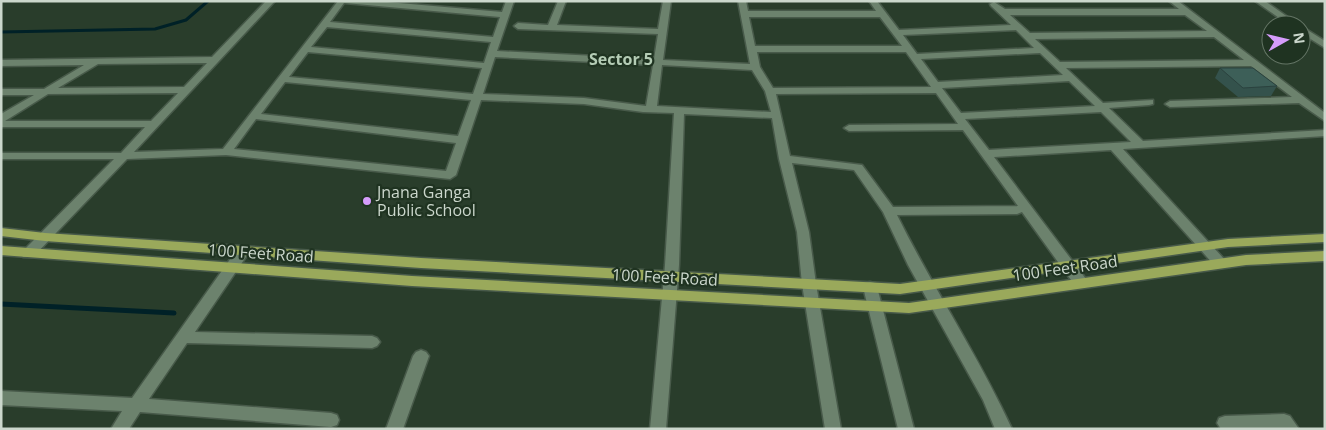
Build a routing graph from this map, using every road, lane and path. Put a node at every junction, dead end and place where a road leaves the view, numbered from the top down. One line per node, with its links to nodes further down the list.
1 (271, 1): 32 (street)
2 (343, 1): 14 (street); 16 (street)
3 (510, 1): 14 (street)
4 (562, 1): 19 (street)
5 (667, 1): 20 (street)
6 (873, 1): 13 (street)
7 (1173, 1): 12 (street)
8 (1259, 1): 15 (street)
9 (994, 4): 11 (street)
10 (743, 8): 13 (street); 28 (street)
11 (1002, 12): 12 (street); 18 (street)
12 (1187, 12): 22 (street)
13 (882, 14): 21 (street)
14 (506, 15): 25 (street)
15 (1280, 15)
16 (324, 24): 25 (street); 27 (street)
17 (518, 26): 19 (street)
18 (1017, 27): 21 (street); 23 (street)
19 (551, 28): 20 (street)
20 (662, 32): 34 (street)
21 (896, 33): 30 (street)
22 (1214, 34): 23 (street); 36 (street)
23 (1027, 36): 29 (street)
24 (1311, 36): 26 (street)
25 (497, 40): 31 (street)
26 (1325, 45)
27 (306, 49): 38 (street); 41 (street)
28 (752, 50): 30 (street); 39 (street)
29 (1042, 50): 30 (street); 37 (street)
30 (911, 53): 42 (street)
31 (492, 54): 34 (street); 38 (street)
32 (216, 60): 33 (street); 43 (street)
33 (95, 62): 35 (street); 46 (street)
34 (658, 62): 39 (street); 52 (street)
35 (1, 63)
36 (1252, 63): 37 (street); 48 (street)
37 (1057, 65): 40 (street)
38 (488, 66): 47 (street)
39 (755, 67): 44 (street)
40 (1071, 78): 42 (street); 51 (street)
41 (283, 79): 47 (street); 55 (street)
42 (937, 88): 44 (street); 56 (street)
43 (187, 90): 46 (street); 60 (street)
44 (770, 91): 54 (street)
45 (1, 92): 46 (street)
46 (49, 92): 58 (street)
47 (477, 97): 52 (street); 64 (street)
48 (1301, 100): 50 (street); 57 (street)
49 (1149, 102): 51 (street)
50 (1170, 104)
51 (1102, 107): 56 (street); 65 (street)
52 (651, 109): 53 (street)
53 (679, 110): 54 (street); 85 (street)
54 (777, 115): 71 (street)
55 (254, 116): 64 (street); 67 (street)
56 (958, 116): 61 (street)
57 (1325, 118)
58 (1, 119)
59 (1, 124): 60 (street)
60 (155, 124): 70 (street)
61 (966, 127): 62 (street); 68 (street)
62 (849, 128)
63 (1325, 132): 65 (street)
64 (462, 140): 67 (street)
65 (1140, 144): 66 (street)
66 (1113, 145): 68 (street); 77 (street)
67 (226, 152): 70 (street)
68 (986, 154): 83 (street)
69 (1, 156): 70 (street)
70 (125, 156): 75 (street)
71 (785, 159): 73 (street); 87 (street)
72 (1017, 210): 73 (street)
73 (889, 211): 88 (street)
74 (1, 232): 75 (main road, 100 Feet Road)
75 (45, 237): 79 (main road, 100 Feet Road); 80 (street)
76 (1325, 238): 77 (main road, 100 Feet Road)
77 (1205, 246): 82 (street); 83 (main road, 100 Feet Road)
78 (1, 250): 80 (main road, 100 Feet Road)
79 (243, 251): 84 (street); 85 (main road, 100 Feet Road)
80 (28, 254): 84 (main road, 100 Feet Road)
81 (1325, 256): 82 (main road, 100 Feet Road)
82 (1220, 264): 86 (main road, 100 Feet Road)
83 (1068, 266): 86 (street); 88 (main road, 100 Feet Road)
84 (231, 268): 90 (main road, 100 Feet Road); 94 (street)
85 (671, 276): 87 (main road, 100 Feet Road); 90 (street)
86 (1081, 283): 92 (main road, 100 Feet Road)
87 (809, 284): 89 (main road, 100 Feet Road); 91 (street)
88 (926, 285): 89 (main road, 100 Feet Road); 92 (street)
89 (870, 287): 93 (street)
90 (669, 295): 91 (main road, 100 Feet Road); 103 (street)
91 (812, 303): 93 (main road, 100 Feet Road); 104 (street)
92 (937, 304): 93 (main road, 100 Feet Road); 106 (street)
93 (875, 306): 105 (street)
94 (184, 337): 95 (street); 98 (street)
95 (372, 342)
96 (421, 356): 102 (street)
97 (1, 398): 98 (street)
98 (136, 405): 99 (street); 101 (street)
99 (331, 420)
100 (1225, 423): 107 (street)
101 (119, 429)
102 (394, 429)
103 (658, 429)
104 (833, 429)
105 (906, 429)
106 (1004, 429)
107 (1291, 429)

